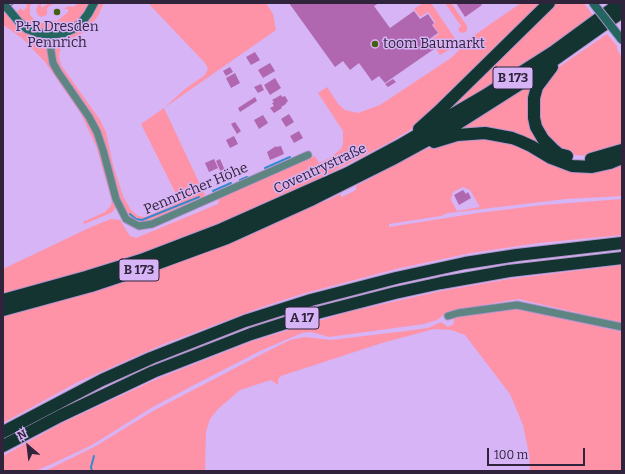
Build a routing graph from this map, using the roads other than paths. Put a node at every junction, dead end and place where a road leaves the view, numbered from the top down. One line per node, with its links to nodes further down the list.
1 (3, 3): 7 (street)
2 (94, 3): 7 (street)
3 (550, 3): 10 (highway)
4 (593, 3): 8 (street, bridge)
5 (620, 3): 10 (highway, Coventrystraße / B 173)
6 (622, 12): 9 (highway, B 173)
7 (50, 35): 12 (street, Pennricher Höhe)
8 (622, 40)
9 (560, 57): 10 (highway, B 173); 11 (highway)
10 (407, 147): 13 (highway); 16 (highway, Coventrystraße / B 173); 17 (highway, B 173)
11 (622, 150)
12 (308, 155)
13 (622, 158)
14 (622, 243): 20 (highway, A 17)
15 (622, 258): 21 (highway, A 17)
16 (3, 300)
17 (3, 310)
18 (448, 316): 19 (street)
19 (622, 327)
20 (3, 432)
21 (3, 446)

